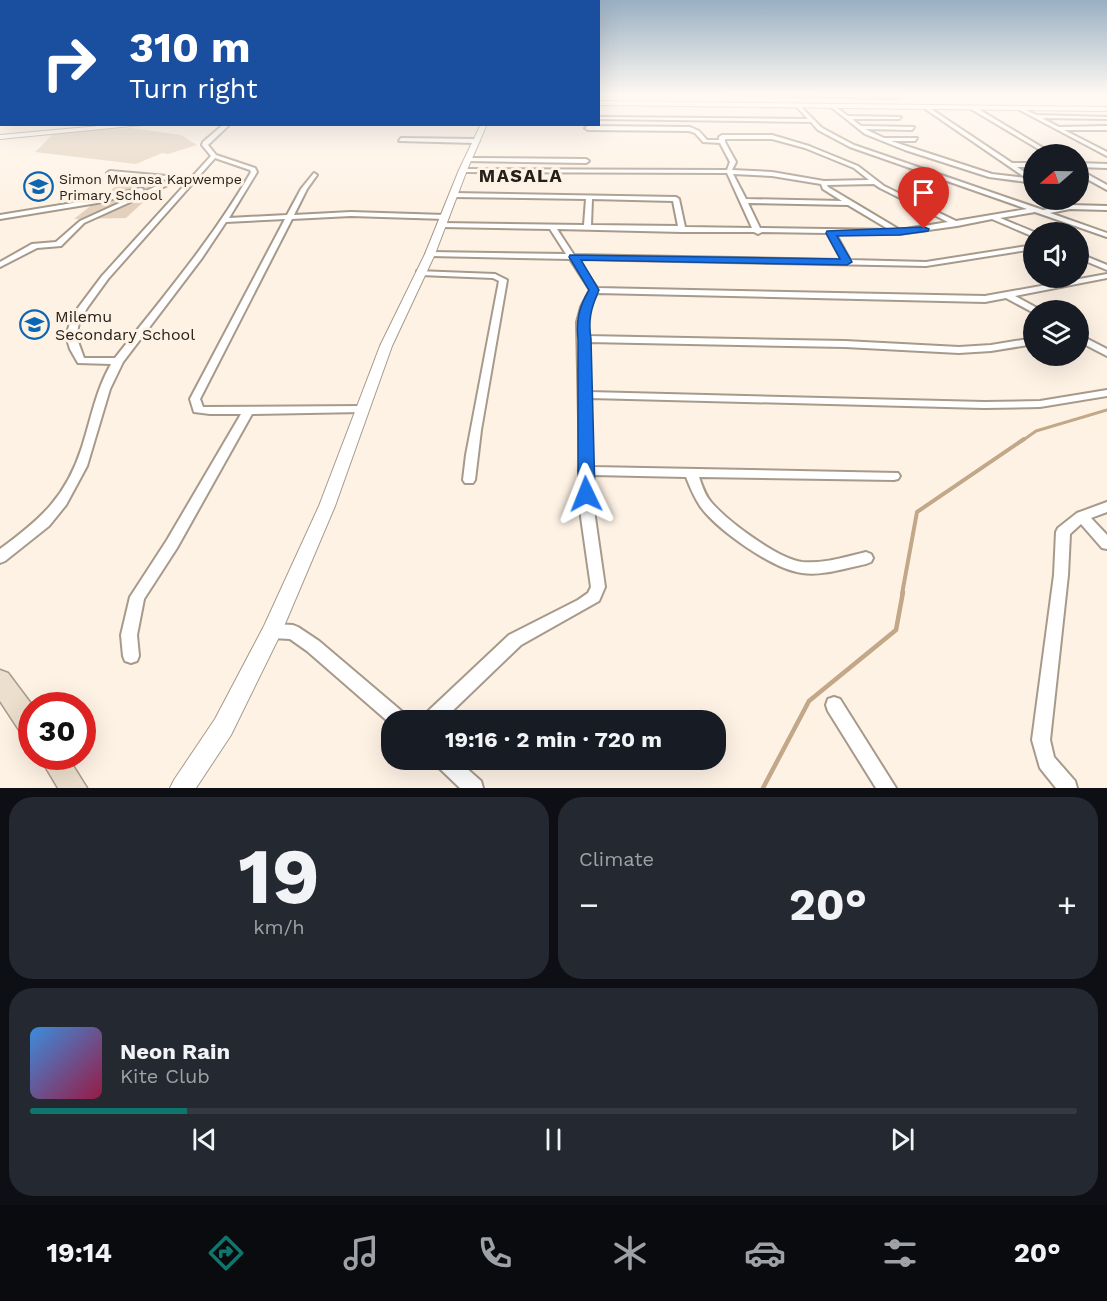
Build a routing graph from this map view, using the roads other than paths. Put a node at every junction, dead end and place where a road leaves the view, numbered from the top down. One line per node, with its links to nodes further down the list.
1 (60, 132): 12 (street)
2 (218, 132): 22 (street)
3 (480, 132): 16 (street)
4 (696, 132): 11 (street)
5 (718, 132): 11 (street)
6 (826, 132): 21 (street)
7 (867, 132): 13 (street)
8 (961, 132): 25 (street)
9 (1013, 132): 17 (street)
10 (1064, 132): 20 (street)
11 (720, 135): 29 (street); 37 (street)
12 (0, 137)
13 (880, 139): 14 (street); 18 (street)
14 (915, 139)
15 (401, 140): 16 (street)
16 (476, 141): 24 (street)
17 (1033, 144)
18 (910, 150): 19 (street); 21 (street); 36 (street)
19 (934, 151)
20 (1107, 154)
21 (876, 155): 48 (street)
22 (214, 156): 35 (street); 53 (street)
23 (586, 161): 24 (street)
24 (465, 165): 29 (street); 41 (street)
25 (1009, 165): 26 (street); 31 (street)
26 (1023, 165)
27 (1089, 165): 28 (street)
28 (1107, 166)
29 (729, 171): 38 (street); 43 (street)
30 (110, 173): 34 (street)
31 (1023, 174)
32 (314, 175): 50 (street)
33 (1089, 177): 40 (street)
34 (178, 179): 35 (street); 39 (street)
35 (192, 179): 79 (street)
36 (1023, 180)
37 (874, 182): 38 (street); 55 (street)
38 (824, 183): 44 (street)
39 (157, 188): 51 (street); 69 (street)
40 (1107, 188)
41 (454, 195): 42 (street); 54 (street)
42 (590, 198): 57 (street); 58 (street)
43 (744, 201): 44 (street); 60 (street)
44 (847, 203): 61 (street)
45 (1092, 207): 46 (street); 49 (street)
46 (1107, 208)
47 (1047, 210): 48 (street)
48 (1039, 211): 52 (street); 63 (street)
49 (1107, 213)
50 (290, 216): 53 (street); 54 (street); 83 (street)
51 (0, 217)
52 (994, 218): 55 (street); 59 (street)
53 (224, 220): 79 (street)
54 (444, 221): 56 (street); 65 (street)
55 (957, 224): 61 (street)
56 (552, 227): 57 (street); 66 (street)
57 (587, 228): 58 (street)
58 (682, 230): 60 (street)
59 (1023, 230)
60 (758, 232): 62 (street)
61 (899, 232): 62 (street)
62 (831, 233): 67 (street)
63 (1107, 235)
64 (1023, 249): 67 (street)
65 (430, 254): 66 (street); 70 (street)
66 (574, 257): 67 (street); 72 (street)
67 (847, 262)
68 (1089, 263): 71 (street)
69 (0, 265)
70 (420, 273): 82 (street); 87 (street)
71 (1107, 275): 73 (street)
72 (594, 290): 73 (street); 75 (street)
73 (1009, 296): 74 (street)
74 (1023, 304)
75 (585, 339): 76 (street); 81 (street)
76 (1023, 343)
77 (1089, 343): 78 (street)
78 (1107, 353)
79 (118, 361): 91 (street)
80 (1107, 393): 81 (street)
81 (585, 395): 84 (street)
82 (363, 409): 83 (street); 93 (street)
83 (248, 412): 94 (street)
84 (585, 471): 85 (street); 99 (street)
85 (691, 473): 86 (street); 92 (street)
86 (894, 476)
87 (469, 480)
88 (1107, 507): 89 (street)
89 (1082, 516): 90 (street); 106 (street)
90 (1107, 544)
91 (0, 557)
92 (866, 558)
93 (272, 631): 98 (street); 103 (street)
94 (131, 656)
95 (0, 681): 97 (main road)
96 (834, 705): 105 (street)
97 (18, 707)
98 (387, 710)
99 (442, 710)
100 (62, 770): 102 (main road)
101 (454, 770): 104 (street)
102 (74, 788)
103 (182, 788)
104 (474, 788)
105 (887, 788)
106 (1068, 788)

